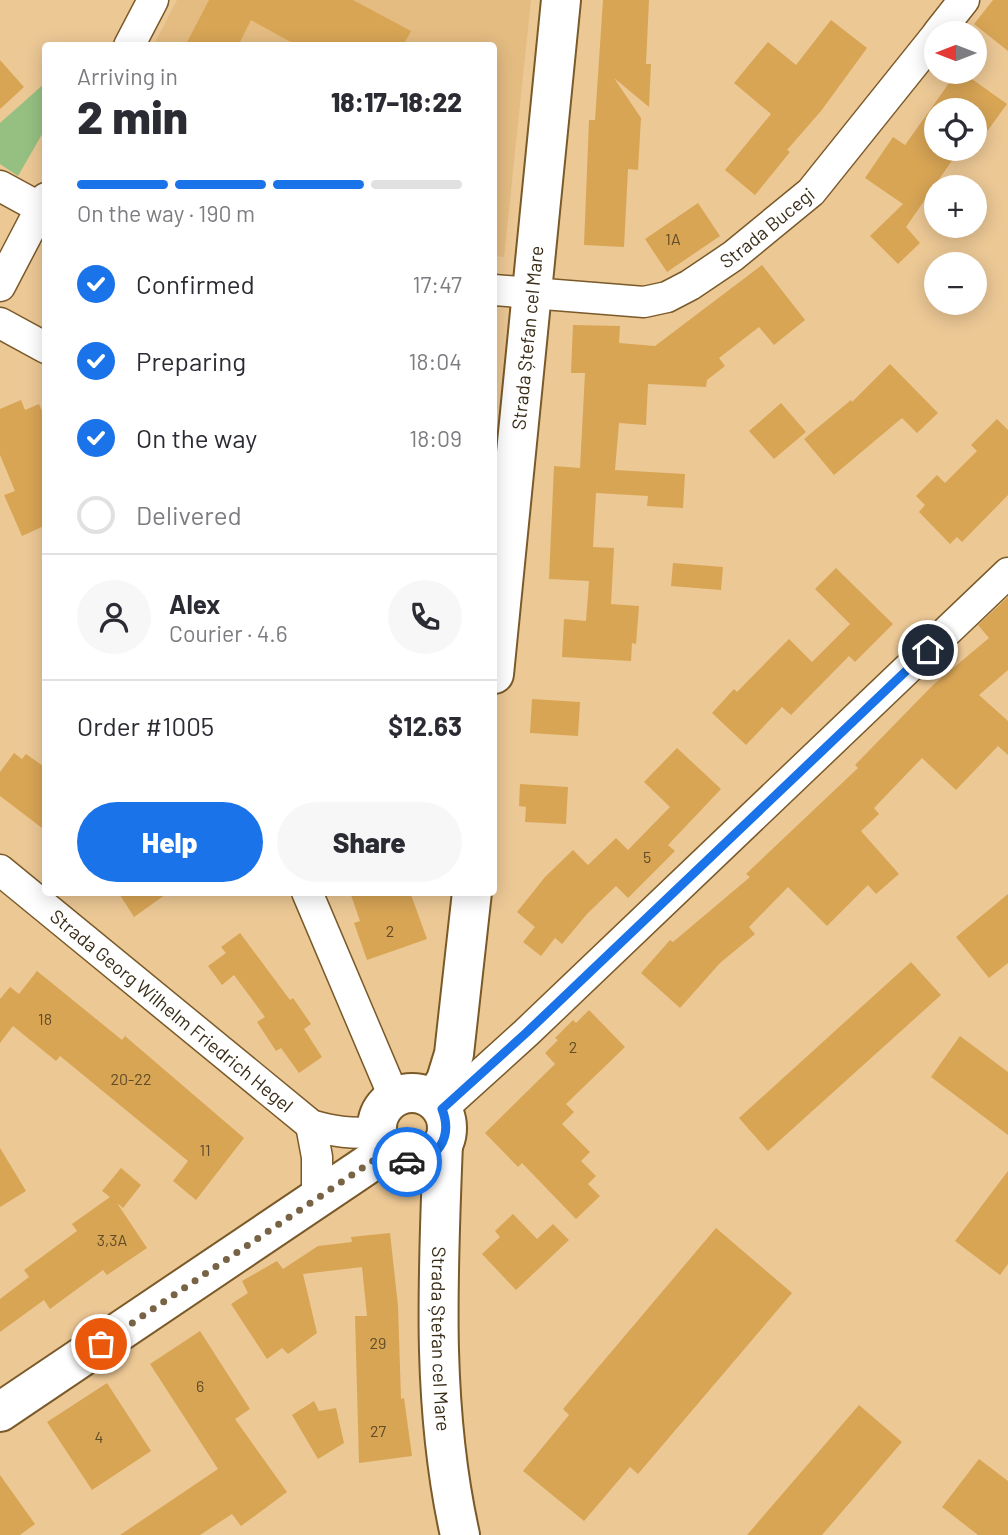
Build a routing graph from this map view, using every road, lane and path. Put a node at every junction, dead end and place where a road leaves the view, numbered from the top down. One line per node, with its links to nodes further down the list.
1 (153, 0): 5 (street)
2 (561, 0): 12 (main road, Strada Ștefan cel Mare)
3 (964, 0): 4 (street, Strada Bucegi)
4 (948, 21)
5 (131, 42)
6 (924, 51): 12 (street, Strada Bucegi)
7 (0, 186): 8 (street)
8 (42, 205)
9 (42, 210): 10 (street)
10 (0, 286)
11 (497, 290): 12 (street, Strada Bucegi)
12 (532, 293): 16 (main road, Strada Ștefan cel Mare)
13 (0, 323): 14 (street)
14 (42, 346)
15 (1008, 573): 21 (street)
16 (497, 644)
17 (0, 870): 22 (street, Strada Georg Wilhelm Friedrich Hegel)
18 (309, 896): 20 (street)
19 (472, 896): 21 (main road, Strada Ștefan cel Mare)
20 (394, 1097): 21 (main road); 23 (main road)
21 (439, 1117): 23 (main road); 26 (main road, Strada Ștefan cel Mare)
22 (310, 1125): 23 (street, Strada Georg Wilhelm Friedrich Hegel); 24 (street, Strada Georg Wilhelm Friedrich Hegel)
23 (382, 1142): 24 (main road)
24 (317, 1199): 25 (main road)
25 (0, 1412)
26 (460, 1535)

